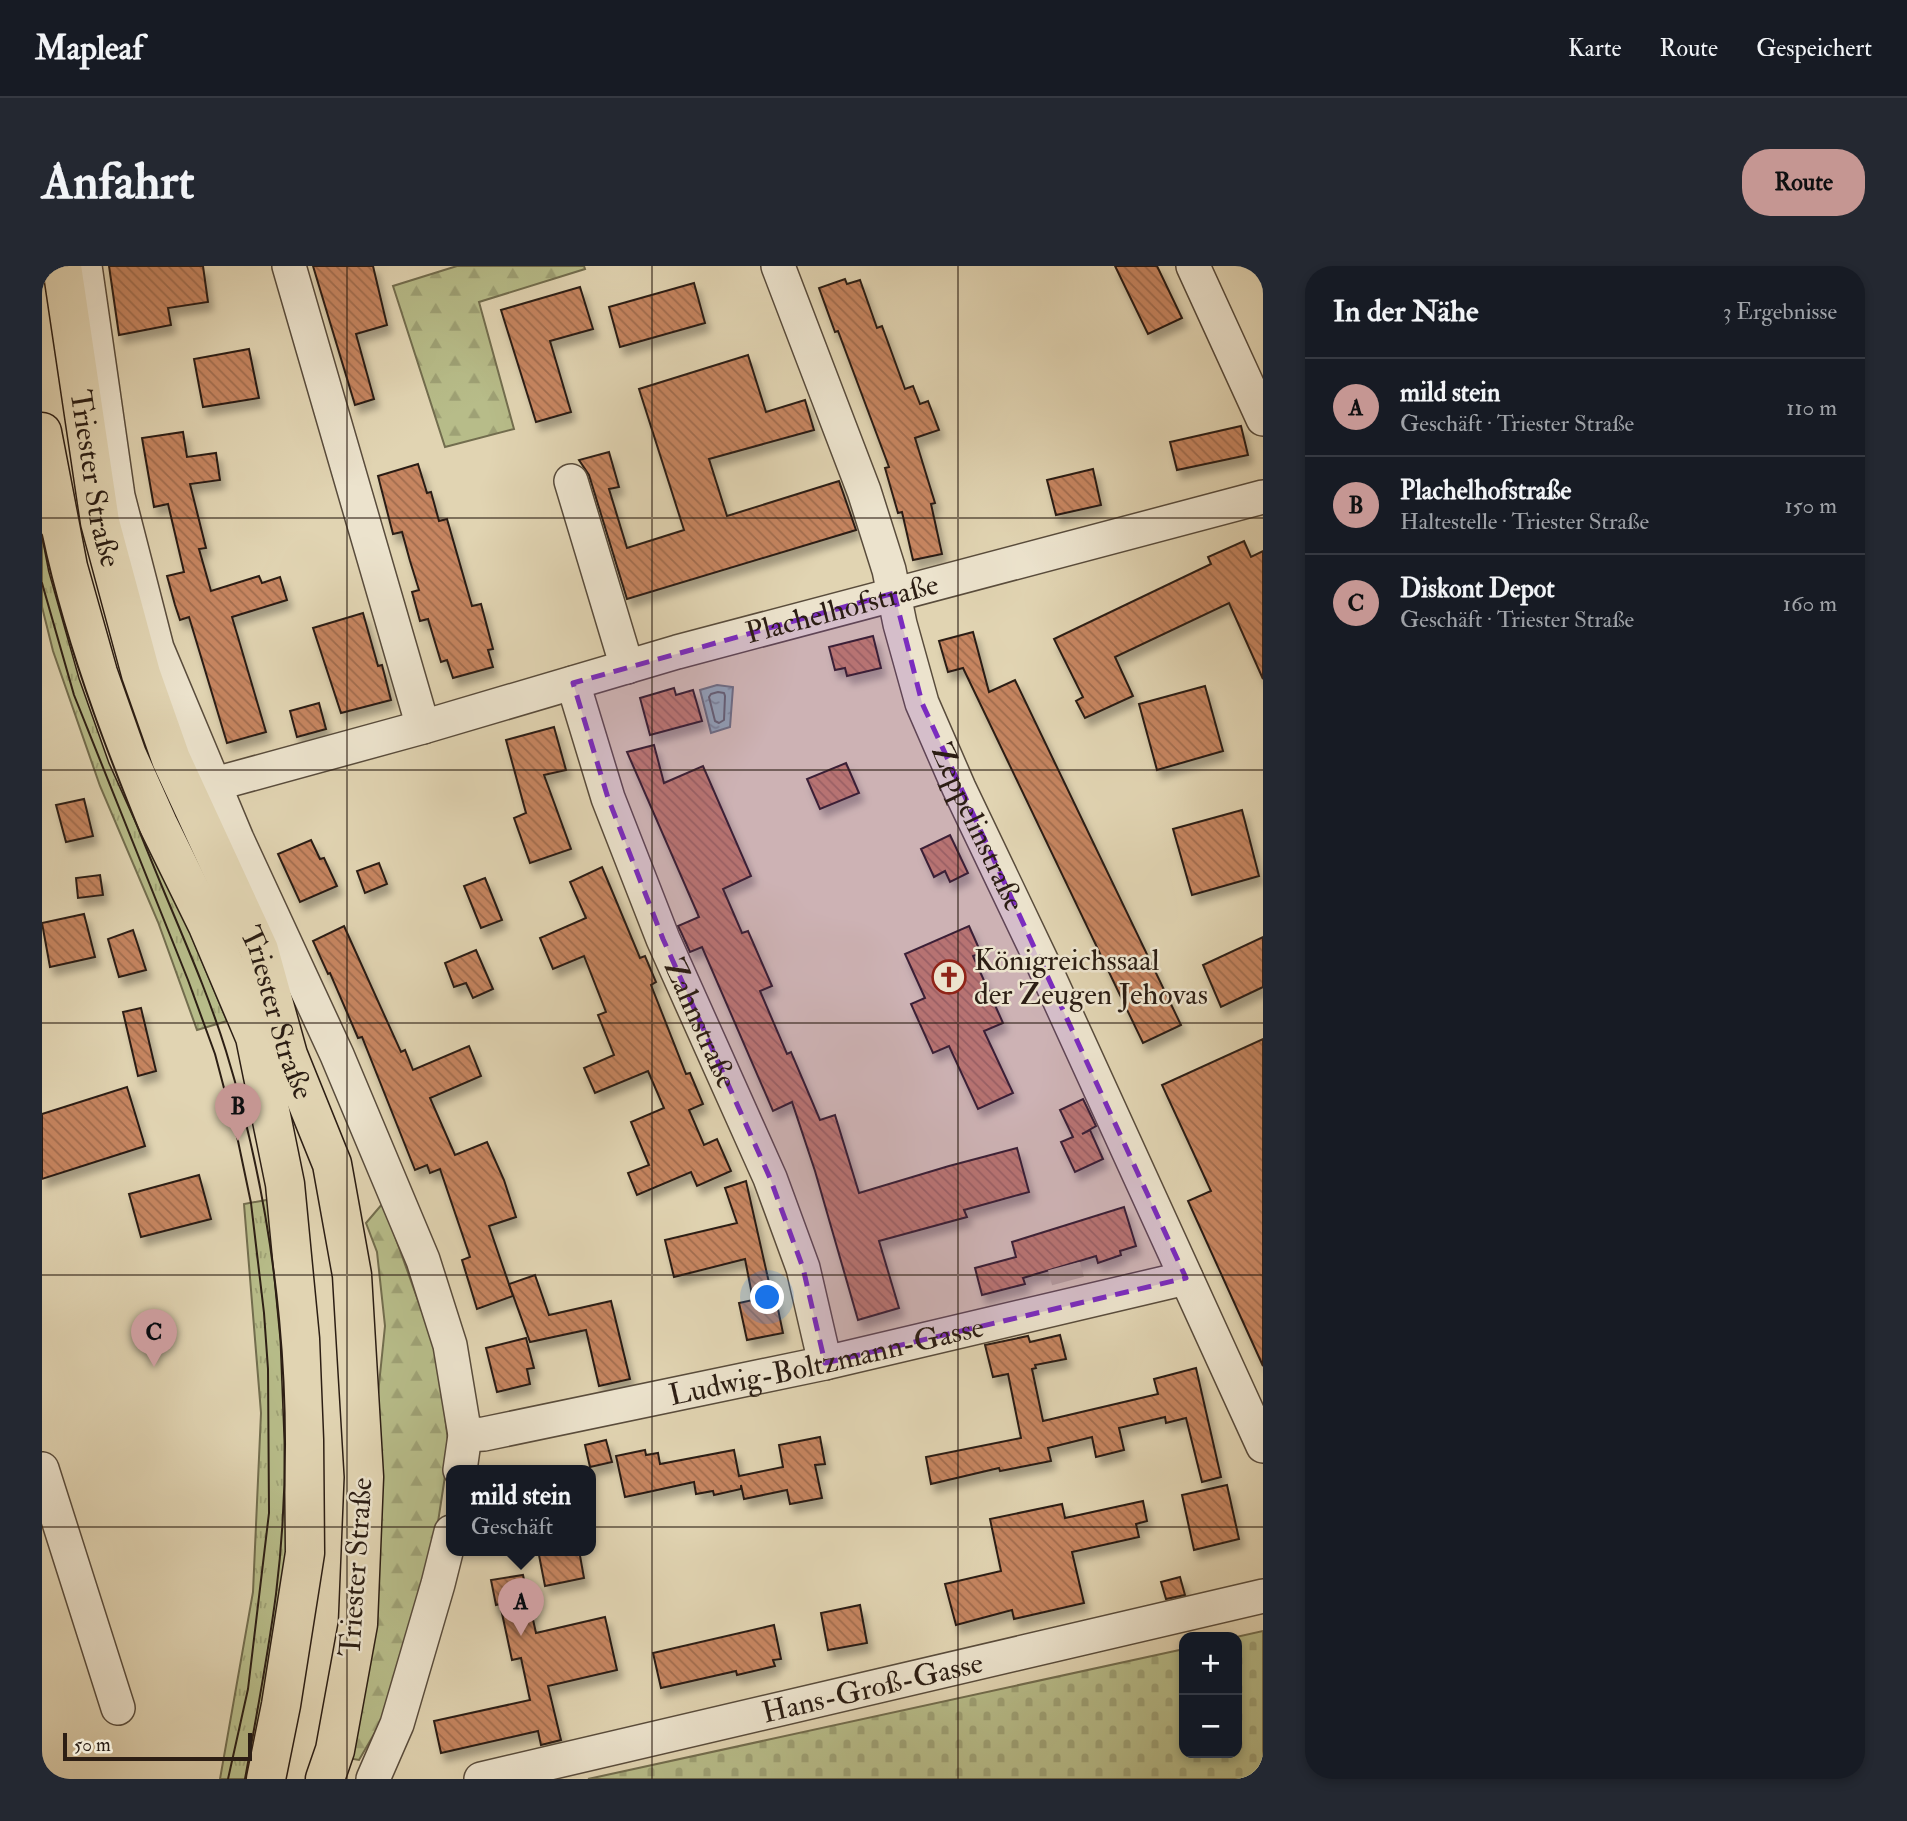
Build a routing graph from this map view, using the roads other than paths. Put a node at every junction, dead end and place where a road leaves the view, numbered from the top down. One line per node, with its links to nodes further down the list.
1 (62, 266): 25 (main road, Triester Straße)
2 (85, 266): 14 (street, Triester Straße)
3 (289, 266): 13 (street)
4 (778, 266): 10 (street, Zeppelinstraße)
5 (1194, 266): 6 (street)
6 (1263, 419)
7 (42, 432): 24 (main road, Triester Straße)
8 (571, 481): 11 (street)
9 (1263, 496): 10 (street, Plachelhofstraße)
10 (894, 593): 11 (street, Plachelhofstraße); 15 (street, Zeppelinstraße)
11 (627, 667): 12 (street, Plachelhofstraße)
12 (573, 683): 13 (street, Plachelhofstraße); 16 (street, Zahnstraße)
13 (423, 727): 14 (street, Plachelhofstraße)
14 (215, 784): 17 (street, Triester Straße)
15 (1186, 1278): 16 (street, Ludwig-Boltzmann-Gasse); 18 (street, Zeppelinstraße)
16 (825, 1363): 17 (street, Ludwig-Boltzmann-Gasse)
17 (465, 1435): 19 (street, Triester Straße)
18 (1263, 1446)
19 (461, 1465)
20 (42, 1469): 23 (street)
21 (446, 1552): 26 (street)
22 (1263, 1596): 27 (street, Hans-Groß-Gasse)
23 (118, 1708)
24 (266, 1779)
25 (326, 1779)
26 (373, 1779)
27 (481, 1779)

